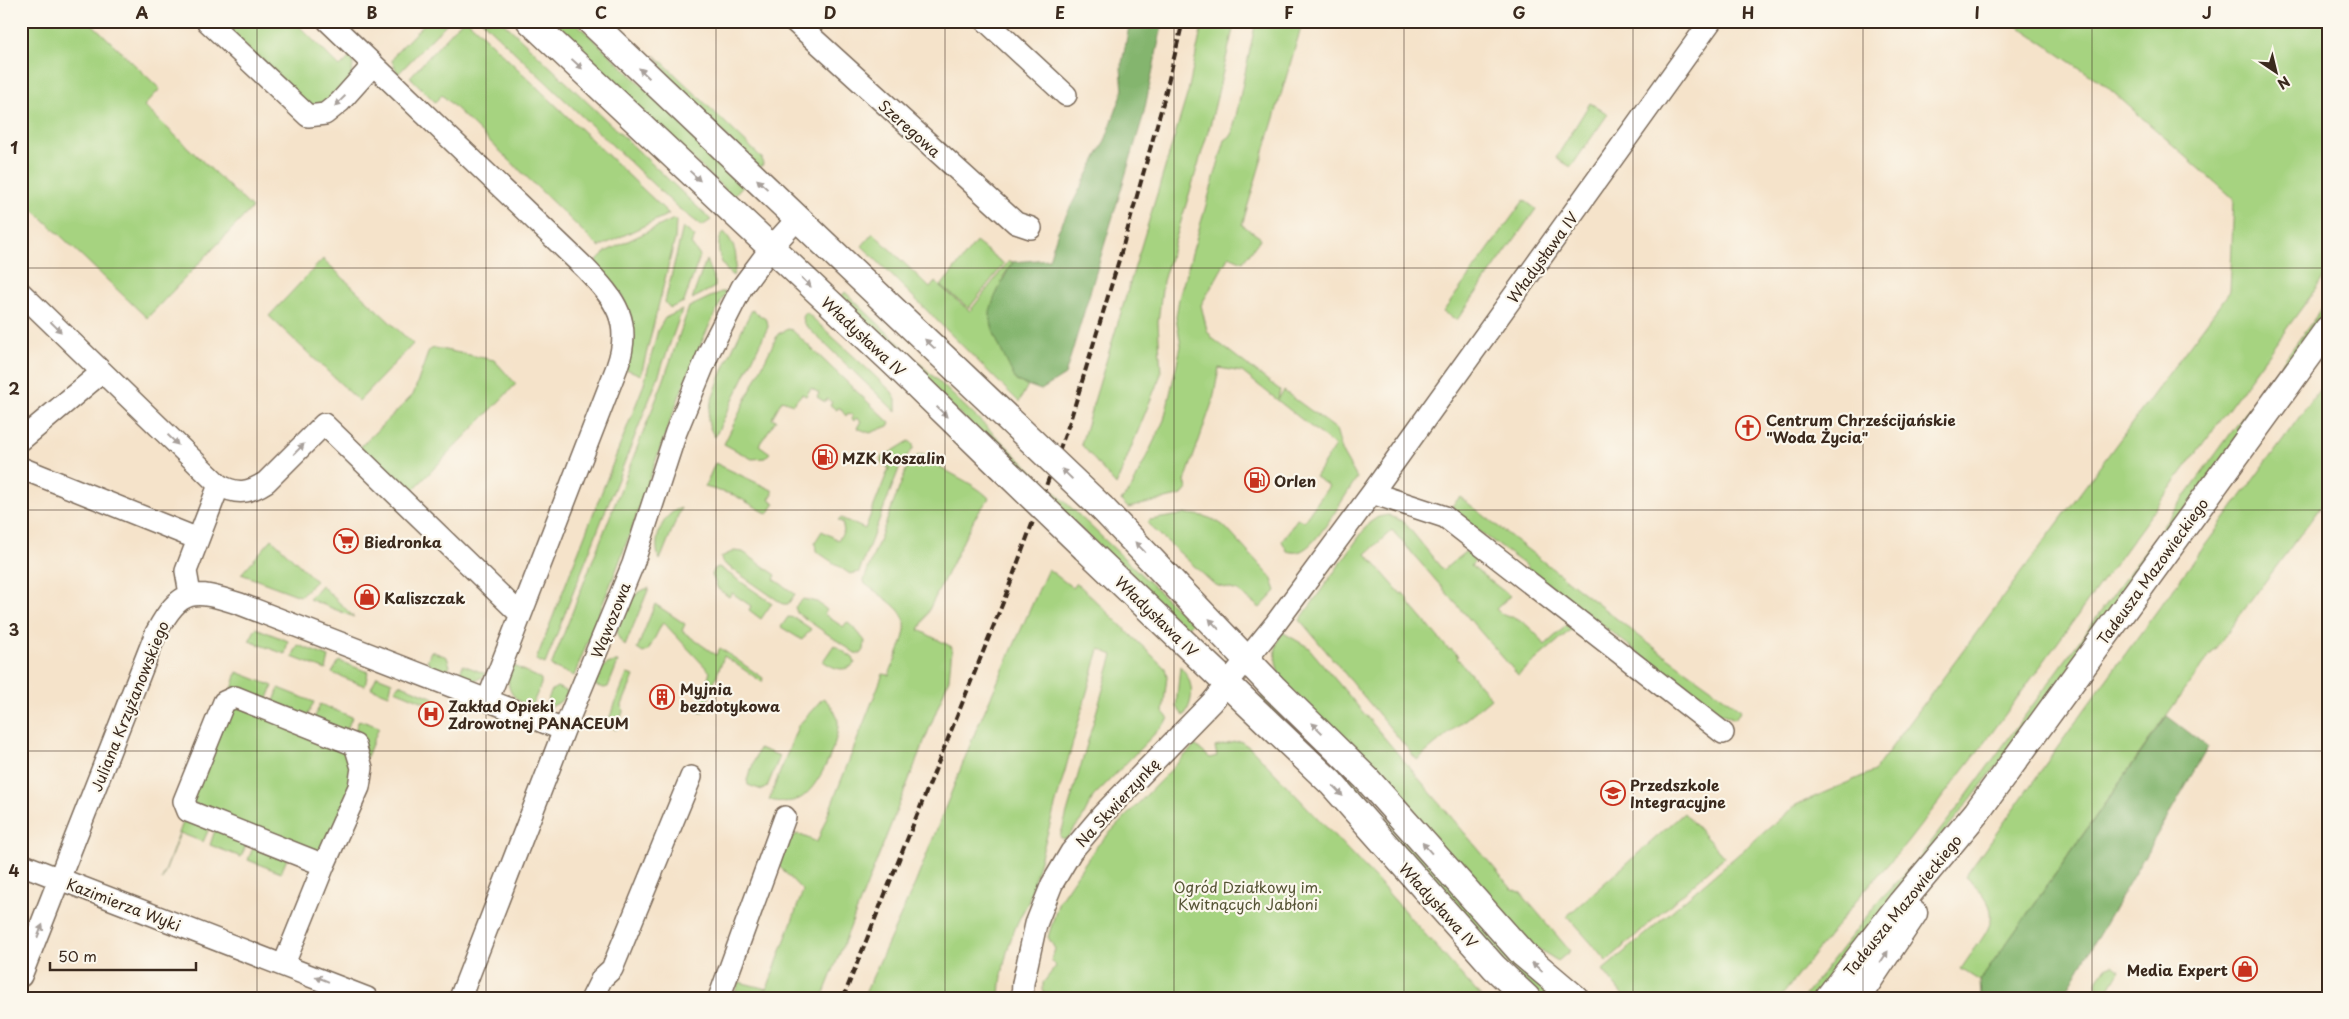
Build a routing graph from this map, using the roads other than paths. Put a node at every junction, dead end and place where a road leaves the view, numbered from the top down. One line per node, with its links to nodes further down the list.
1 (207, 21): 8 (street, one-way to 1)
2 (328, 21): 8 (street)
3 (530, 21): 12 (main road, Władysława IV, one-way to 12)
4 (590, 21): 10 (main road, Władysława IV, one-way to 4)
5 (794, 21): 11 (street, Szeregowa)
6 (986, 21): 9 (street)
7 (1711, 21): 19 (street, Władysława IV)
8 (373, 65): 22 (street)
9 (1066, 95)
10 (798, 218): 12 (street); 23 (main road, Władysława IV, one-way to 10, bridge)
11 (1031, 228)
12 (771, 248): 24 (main road, Władysława IV, one-way to 24, bridge); 26 (street, Wąwozowa)
13 (21, 293): 15 (street, one-way to 15)
14 (2328, 329): 29 (main road, Tadeusza Mazowieckiego)
15 (102, 372): 16 (street); 18 (street, one-way to 18)
16 (21, 440)
17 (21, 468): 20 (street)
18 (219, 485): 20 (street); 22 (street, one-way to 22)
19 (1372, 493): 23 (street, Władysława IV); 27 (street)
20 (198, 539): 21 (street)
21 (190, 594): 25 (street); 33 (street, Juliana Krzyżanowskiego)
22 (520, 614): 25 (street)
23 (1247, 659): 24 (street, Na Skwierzynkę); 42 (main road, Władysława IV, one-way to 23)
24 (1227, 684): 40 (street, Na Skwierzynkę); 41 (main road, Władysława IV, one-way to 41)
25 (488, 699): 26 (street)
26 (564, 730): 37 (street, Wąwozowa)
27 (1723, 733)
28 (691, 777): 38 (street)
29 (1977, 812): 43 (main road, Tadeusza Mazowieckiego); 44 (main road, Tadeusza Mazowieckiego, one-way to 29)
30 (785, 817): 39 (street)
31 (21, 864): 33 (street, Kazimierza Wyki)
32 (324, 865): 32 (street); 34 (street)
33 (60, 880): 34 (street, Kazimierza Wyki); 35 (street, Juliana Krzyżanowskiego, one-way to 33)
34 (284, 964): 36 (street, Kazimierza Wyki, one-way to 34)
35 (21, 976)
36 (367, 998)
37 (460, 998)
38 (592, 998)
39 (719, 998)
40 (1022, 998)
41 (1528, 998)
42 (1575, 998)
43 (1828, 998)
44 (1858, 998)

